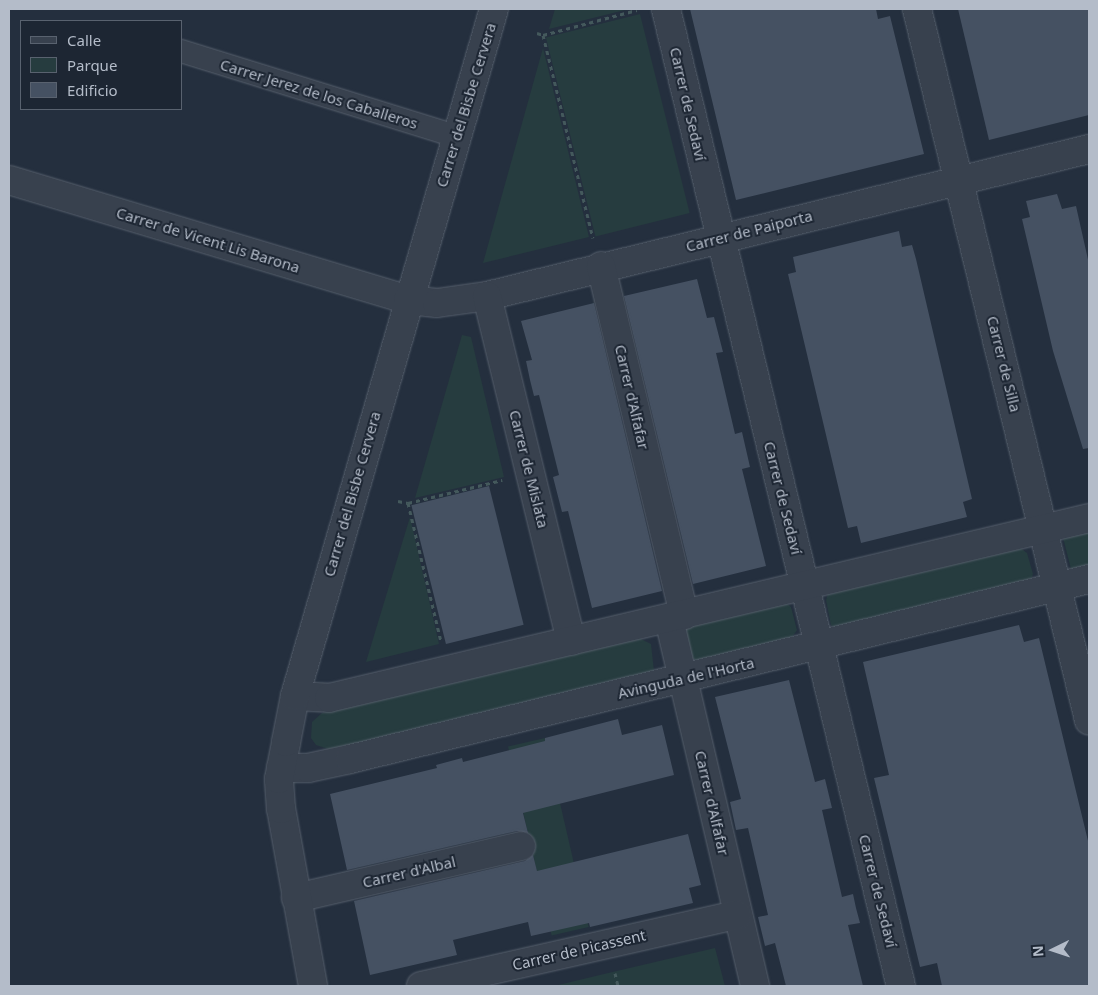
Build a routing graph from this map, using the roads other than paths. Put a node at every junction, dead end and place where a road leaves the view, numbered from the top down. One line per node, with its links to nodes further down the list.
1 (494, 9): 5 (street, Carrer del Bisbe Cervera)
2 (666, 9): 9 (street, Carrer de Sedaví)
3 (918, 9): 8 (street, Carrer de Silla)
4 (182, 51): 5 (street, Carrer Jerez de los Caballeros)
5 (456, 136): 12 (street, Carrer del Bisbe Cervera)
6 (1089, 149): 8 (street, Carrer de Paiporta)
7 (9, 180): 12 (street, Carrer de Vicent Lis Barona)
8 (959, 180): 9 (street, Carrer de Paiporta); 14 (street, Carrer de Silla)
9 (720, 238): 10 (street, Carrer de Paiporta); 16 (street, Carrer de Sedaví)
10 (597, 254): 11 (street, Carrer de Paiporta); 18 (street, Carrer d'Alfafar)
11 (487, 296): 12 (street, Carrer de Paiporta); 19 (street, Carrer de Mislata)
12 (408, 300): 22 (street, Carrer del Bisbe Cervera)
13 (1089, 518): 14 (street)
14 (1044, 528): 16 (street); 17 (street, Carrer de Silla)
15 (1089, 579): 17 (street, Avinguda de l'Horta)
16 (804, 587): 18 (street); 20 (street, Carrer de Sedaví)
17 (1058, 587): 20 (street, Avinguda de l'Horta); 23 (street, Carrer de Silla)
18 (676, 617): 19 (street); 21 (street, Carrer d'Alfafar)
19 (571, 642): 22 (street)
20 (819, 647): 21 (street, Avinguda de l'Horta); 31 (street, Carrer de Sedaví)
21 (683, 678): 24 (street, Avinguda de l'Horta); 27 (street, Carrer d'Alfafar)
22 (295, 696): 24 (street, Carrer del Bisbe Cervera)
23 (1089, 720)
24 (281, 768): 26 (street, Carrer del Bisbe Cervera)
25 (521, 846): 26 (street, Carrer d'Albal)
26 (296, 898): 28 (street, Carrer del Bisbe Cervera)
27 (737, 915): 29 (street, Carrer de Picassent); 30 (street, Carrer d'Alfafar)
28 (313, 986)
29 (420, 986)
30 (755, 986)
31 (901, 986)

